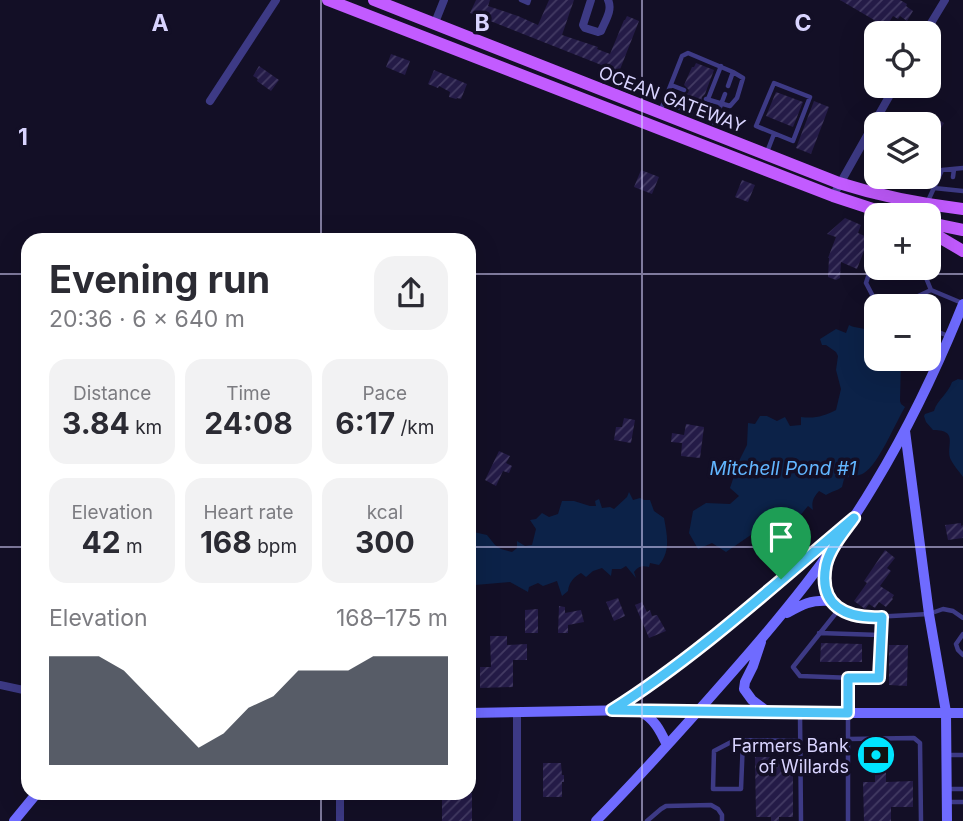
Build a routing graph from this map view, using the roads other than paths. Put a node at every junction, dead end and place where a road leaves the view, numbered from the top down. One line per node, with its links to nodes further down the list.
1 (276, 0): 21 (street)
2 (328, 0): 38 (main road, OCEAN GATEWAY)
3 (374, 0): 11 (main road, OCEAN GATEWAY)
4 (444, 0): 11 (street)
5 (521, 0): 6 (lane)
6 (529, 0)
7 (591, 0): 8 (street)
8 (608, 0)
9 (945, 0): 10 (street)
10 (932, 21)
11 (434, 25): 24 (main road, OCEAN GATEWAY)
12 (721, 66): 13 (lane); 14 (lane); 22 (lane)
13 (733, 72): 15 (lane); 22 (lane)
14 (671, 85): 16 (lane); 17 (lane)
15 (728, 86)
16 (684, 90)
17 (668, 93): 19 (lane); 24 (lane)
18 (725, 94): 22 (lane)
19 (681, 98)
20 (888, 98): 33 (street)
21 (210, 101)
22 (721, 104): 25 (lane)
23 (703, 106): 25 (lane)
24 (662, 107): 26 (main road, OCEAN GATEWAY)
25 (718, 113): 26 (lane)
26 (713, 127): 28 (main road, OCEAN GATEWAY)
27 (774, 134): 27 (lane); 28 (lane)
28 (766, 155): 33 (main road, OCEAN GATEWAY)
29 (963, 168): 30 (lane)
30 (954, 169): 31 (lane); 32 (lane)
31 (941, 172)
32 (953, 177)
33 (839, 183): 37 (main road, OCEAN GATEWAY); 38 (street)
34 (941, 188): 36 (lane)
35 (879, 189): 37 (street)
36 (963, 191)
37 (876, 195): 39 (main road, OCEAN GATEWAY)
38 (833, 196): 40 (main road, OCEAN GATEWAY)
39 (916, 203)
40 (864, 206)
41 (941, 207): 42 (main road, OCEAN GATEWAY)
42 (963, 209)
43 (941, 225): 44 (main road)
44 (963, 230)
45 (941, 238): 46 (main road)
46 (963, 251)
47 (926, 280): 48 (lane)
48 (930, 290): 49 (lane); 50 (lane)
49 (922, 294)
50 (963, 304): 52 (street)
51 (941, 333): 52 (lane)
52 (944, 334): 53 (street)
53 (905, 431): 54 (street); 58 (street)
54 (854, 518): 55 (street); 70 (street)
55 (832, 550): 56 (street); 61 (street)
56 (829, 601): 57 (lane); 61 (street)
57 (840, 608): 59 (lane); 62 (lane)
58 (929, 614): 59 (lane); 60 (lane); 74 (street)
59 (882, 617): 63 (lane)
60 (963, 618)
61 (778, 619): 65 (street)
62 (819, 633): 63 (lane); 67 (lane)
63 (880, 635): 67 (lane)
64 (963, 635): 66 (lane)
65 (762, 637): 72 (street); 73 (street)
66 (963, 655)
67 (848, 678): 78 (lane)
68 (0, 685): 69 (street)
69 (21, 690)
70 (612, 710): 71 (street); 76 (street)
71 (636, 710): 72 (street); 83 (street)
72 (698, 710): 73 (street); 83 (street)
73 (768, 712): 77 (street)
74 (946, 712): 78 (street); 79 (street); 84 (street)
75 (476, 713): 76 (street)
76 (517, 713): 94 (street)
77 (800, 713): 78 (street); 82 (lane)
78 (848, 713): 80 (lane)
79 (963, 713)
80 (848, 739): 99 (lane); 100 (lane)
81 (743, 740): 81 (lane); 82 (lane)
82 (800, 741): 98 (lane)
83 (667, 745): 95 (street)
84 (947, 755): 85 (lane); 86 (street)
85 (963, 755)
86 (947, 789): 87 (lane); 90 (street)
87 (963, 789)
88 (31, 800): 92 (street)
89 (340, 800): 93 (street)
90 (947, 802): 91 (lane); 101 (street)
91 (963, 802)
92 (14, 821)
93 (340, 821)
94 (517, 821)
95 (596, 821)
96 (647, 821): 97 (lane)
97 (722, 821)
98 (801, 821)
99 (848, 821)
100 (921, 821)
101 (947, 821)

